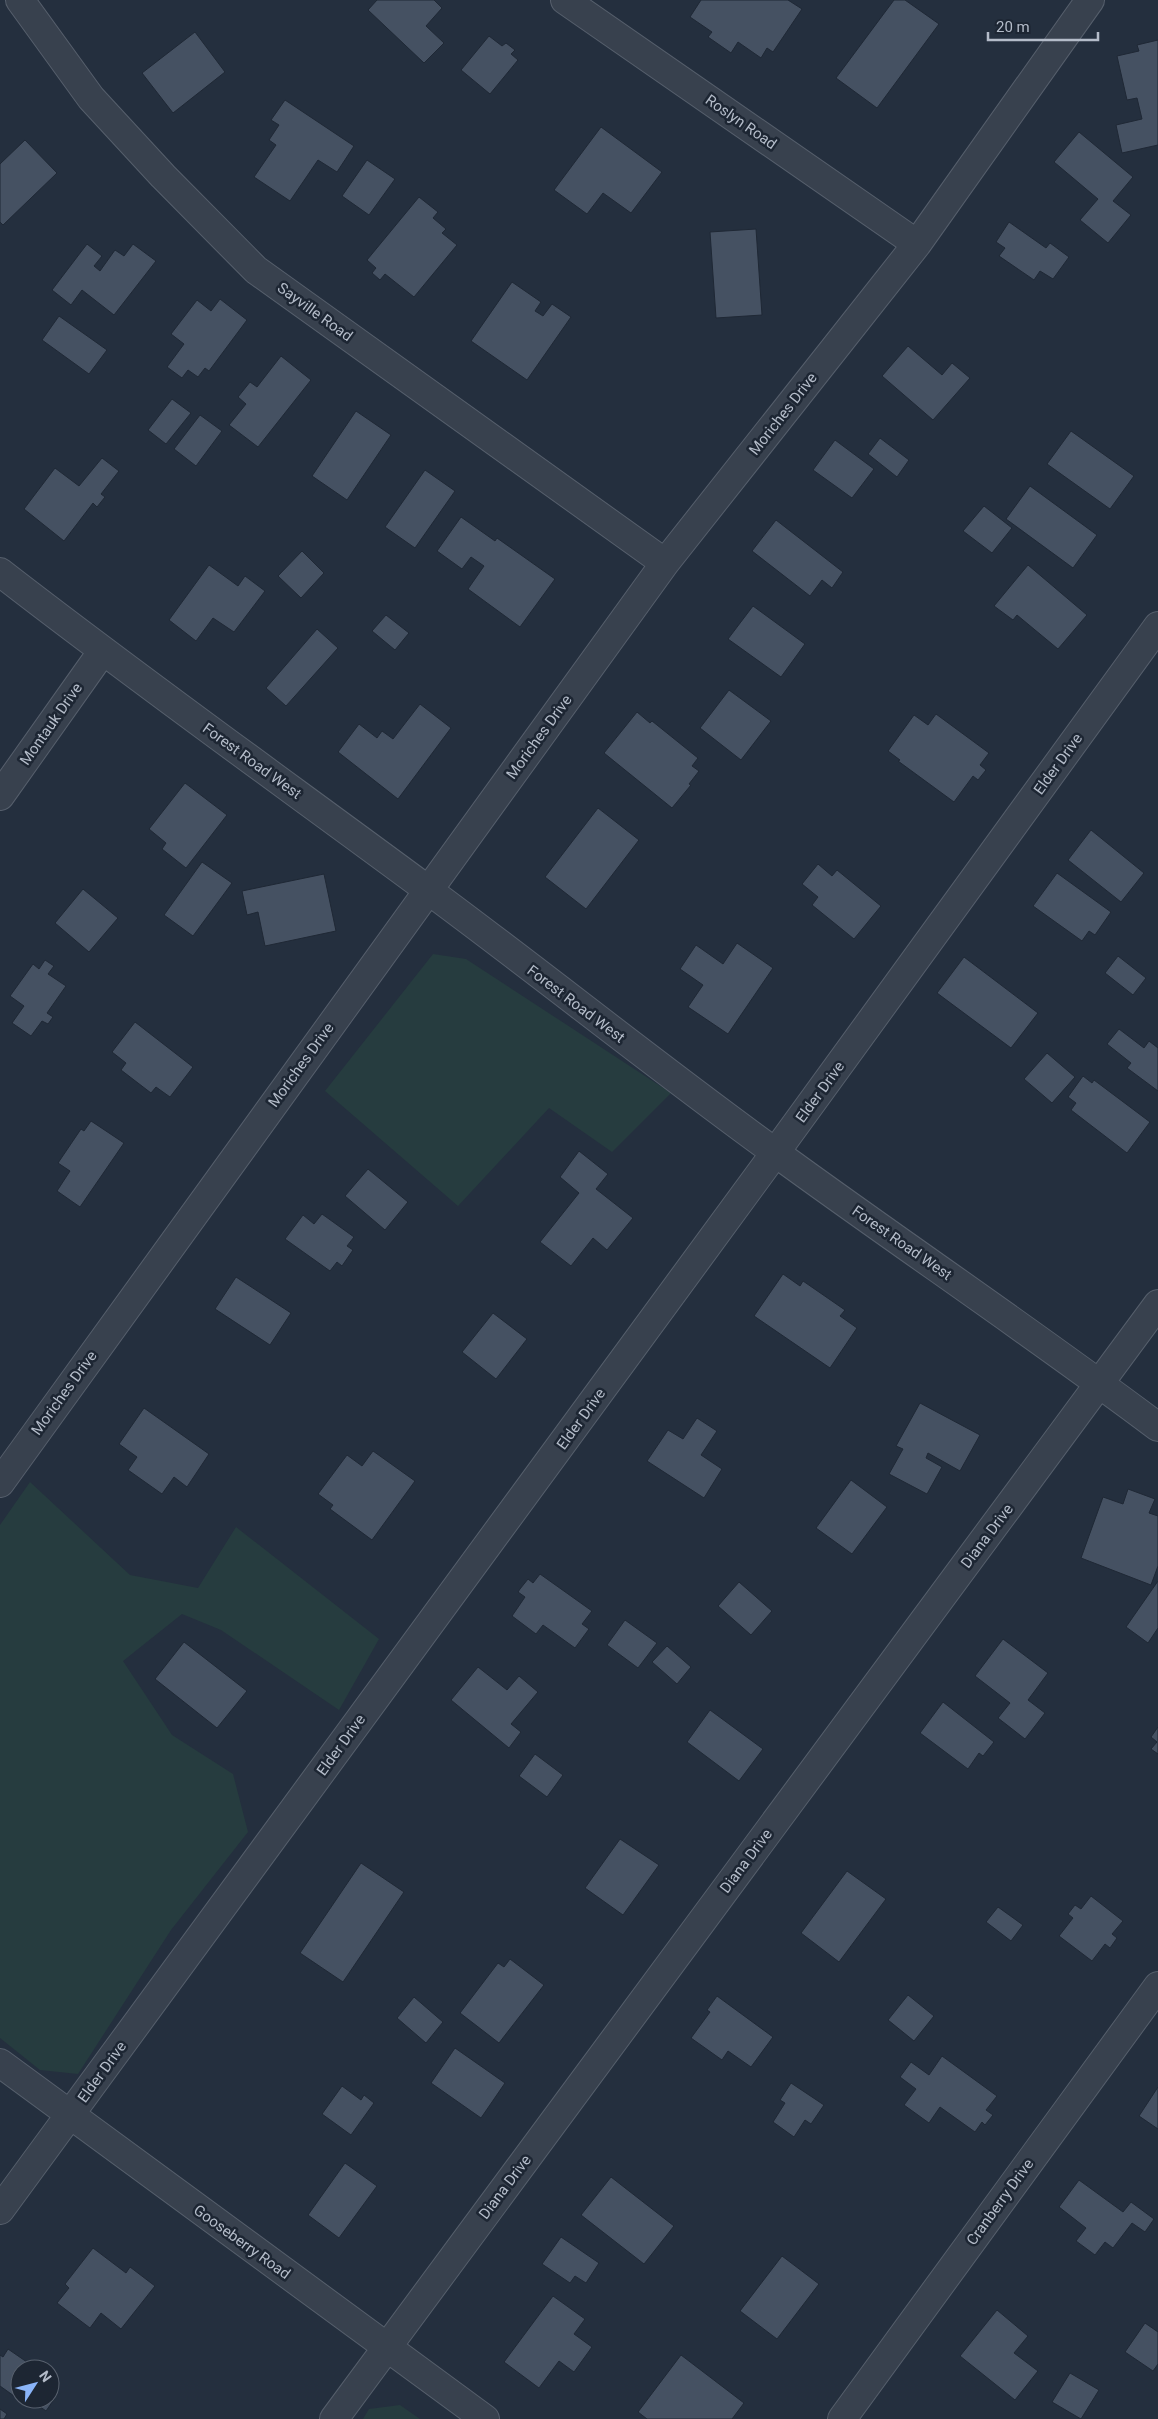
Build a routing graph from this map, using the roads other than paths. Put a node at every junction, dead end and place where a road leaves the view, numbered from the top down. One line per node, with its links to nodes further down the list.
1 (20, 0): 5 (street, Sayville Road)
2 (566, 0): 4 (street, Roslyn Road)
3 (1090, 0): 4 (street, Moriches Drive)
4 (917, 244): 5 (street, Moriches Drive)
5 (665, 564): 10 (street, Moriches Drive)
6 (0, 572): 8 (street, Forest Road West)
7 (1158, 626): 11 (street, Elder Drive)
8 (102, 652): 9 (street, Montauk Drive); 10 (street, Forest Road West)
9 (0, 796)
10 (428, 890): 11 (street, Forest Road West); 15 (street, Moriches Drive)
11 (775, 1153): 13 (street, Forest Road West); 18 (street, Elder Drive)
12 (1158, 1304): 13 (street, Diana Drive)
13 (1100, 1383): 14 (street, Forest Road West); 20 (street, Diana Drive)
14 (1158, 1427)
15 (0, 1483)
16 (1158, 1986): 23 (street, Cranberry Drive)
17 (0, 2064): 18 (street, Gooseberry Road)
18 (69, 2116): 19 (street, Elder Drive); 20 (street, Gooseberry Road)
19 (0, 2210)
20 (387, 2346): 21 (street, Diana Drive); 22 (street, Gooseberry Road)
21 (334, 2419)
22 (485, 2419)
23 (842, 2419)

